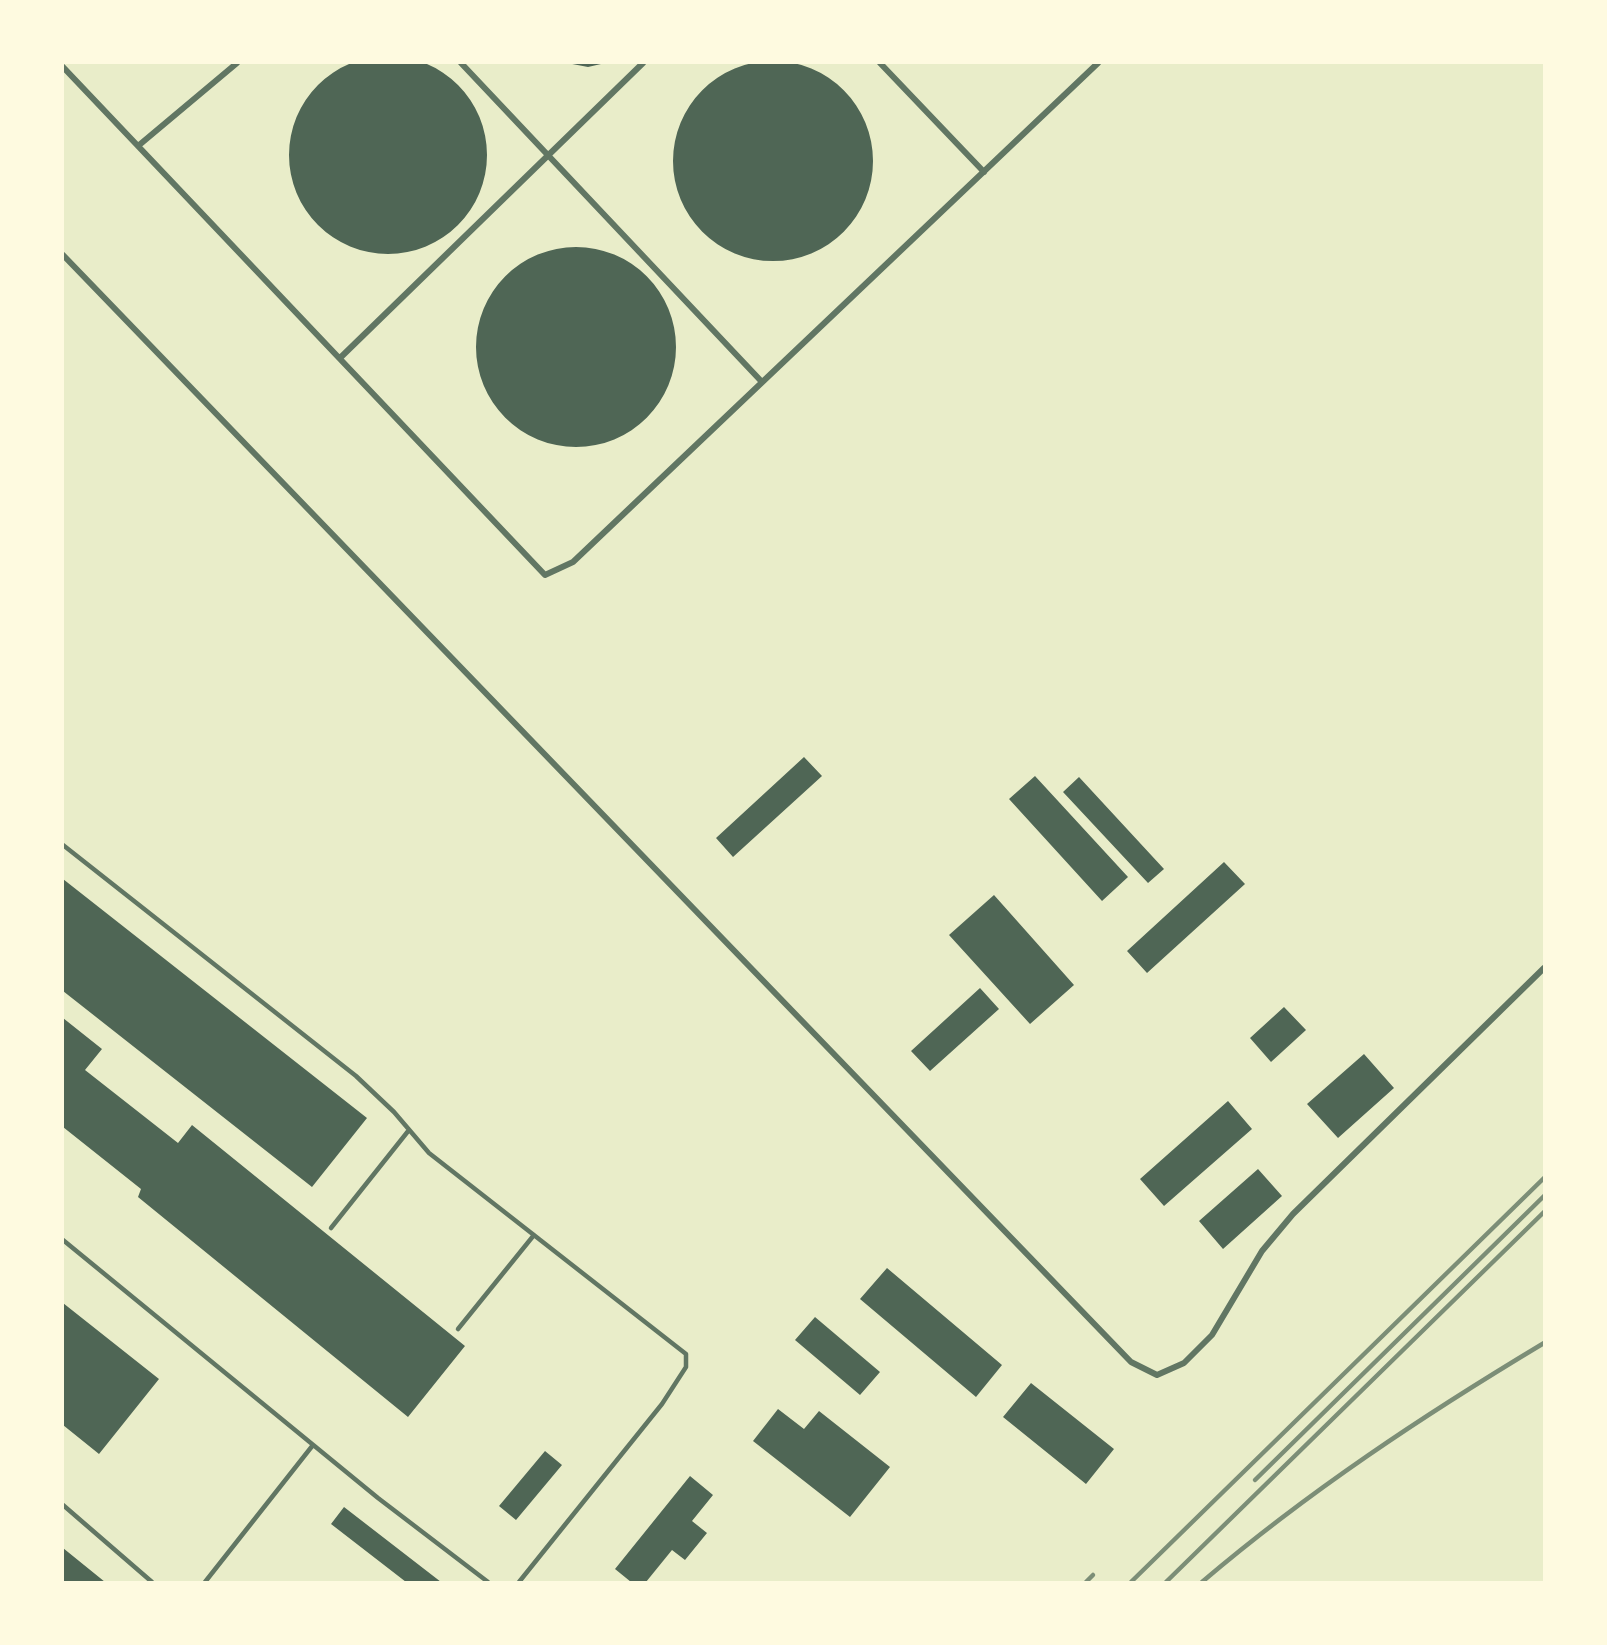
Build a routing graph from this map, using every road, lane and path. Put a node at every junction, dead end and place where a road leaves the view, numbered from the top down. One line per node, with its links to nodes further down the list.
1 (237, 63): 7 (street)
2 (461, 63): 8 (street)
3 (643, 63): 8 (street)
4 (880, 63): 9 (street)
5 (1098, 63): 9 (street)
6 (63, 67): 7 (street)
7 (138, 146): 11 (street)
8 (548, 155): 11 (street); 12 (street)
9 (984, 172): 12 (street)
10 (63, 255): 14 (street)
11 (340, 358): 12 (street)
12 (762, 382)
13 (63, 845): 15 (lane)
14 (1544, 968)
15 (410, 1130): 16 (lane); 17 (lane)
16 (331, 1228)
17 (534, 1235): 19 (lane); 25 (lane)
18 (63, 1240): 20 (lane)
19 (458, 1329)
20 (313, 1445): 23 (lane); 24 (lane)
21 (63, 1505): 22 (lane)
22 (152, 1582)
23 (205, 1582)
24 (488, 1582)
25 (519, 1582)

